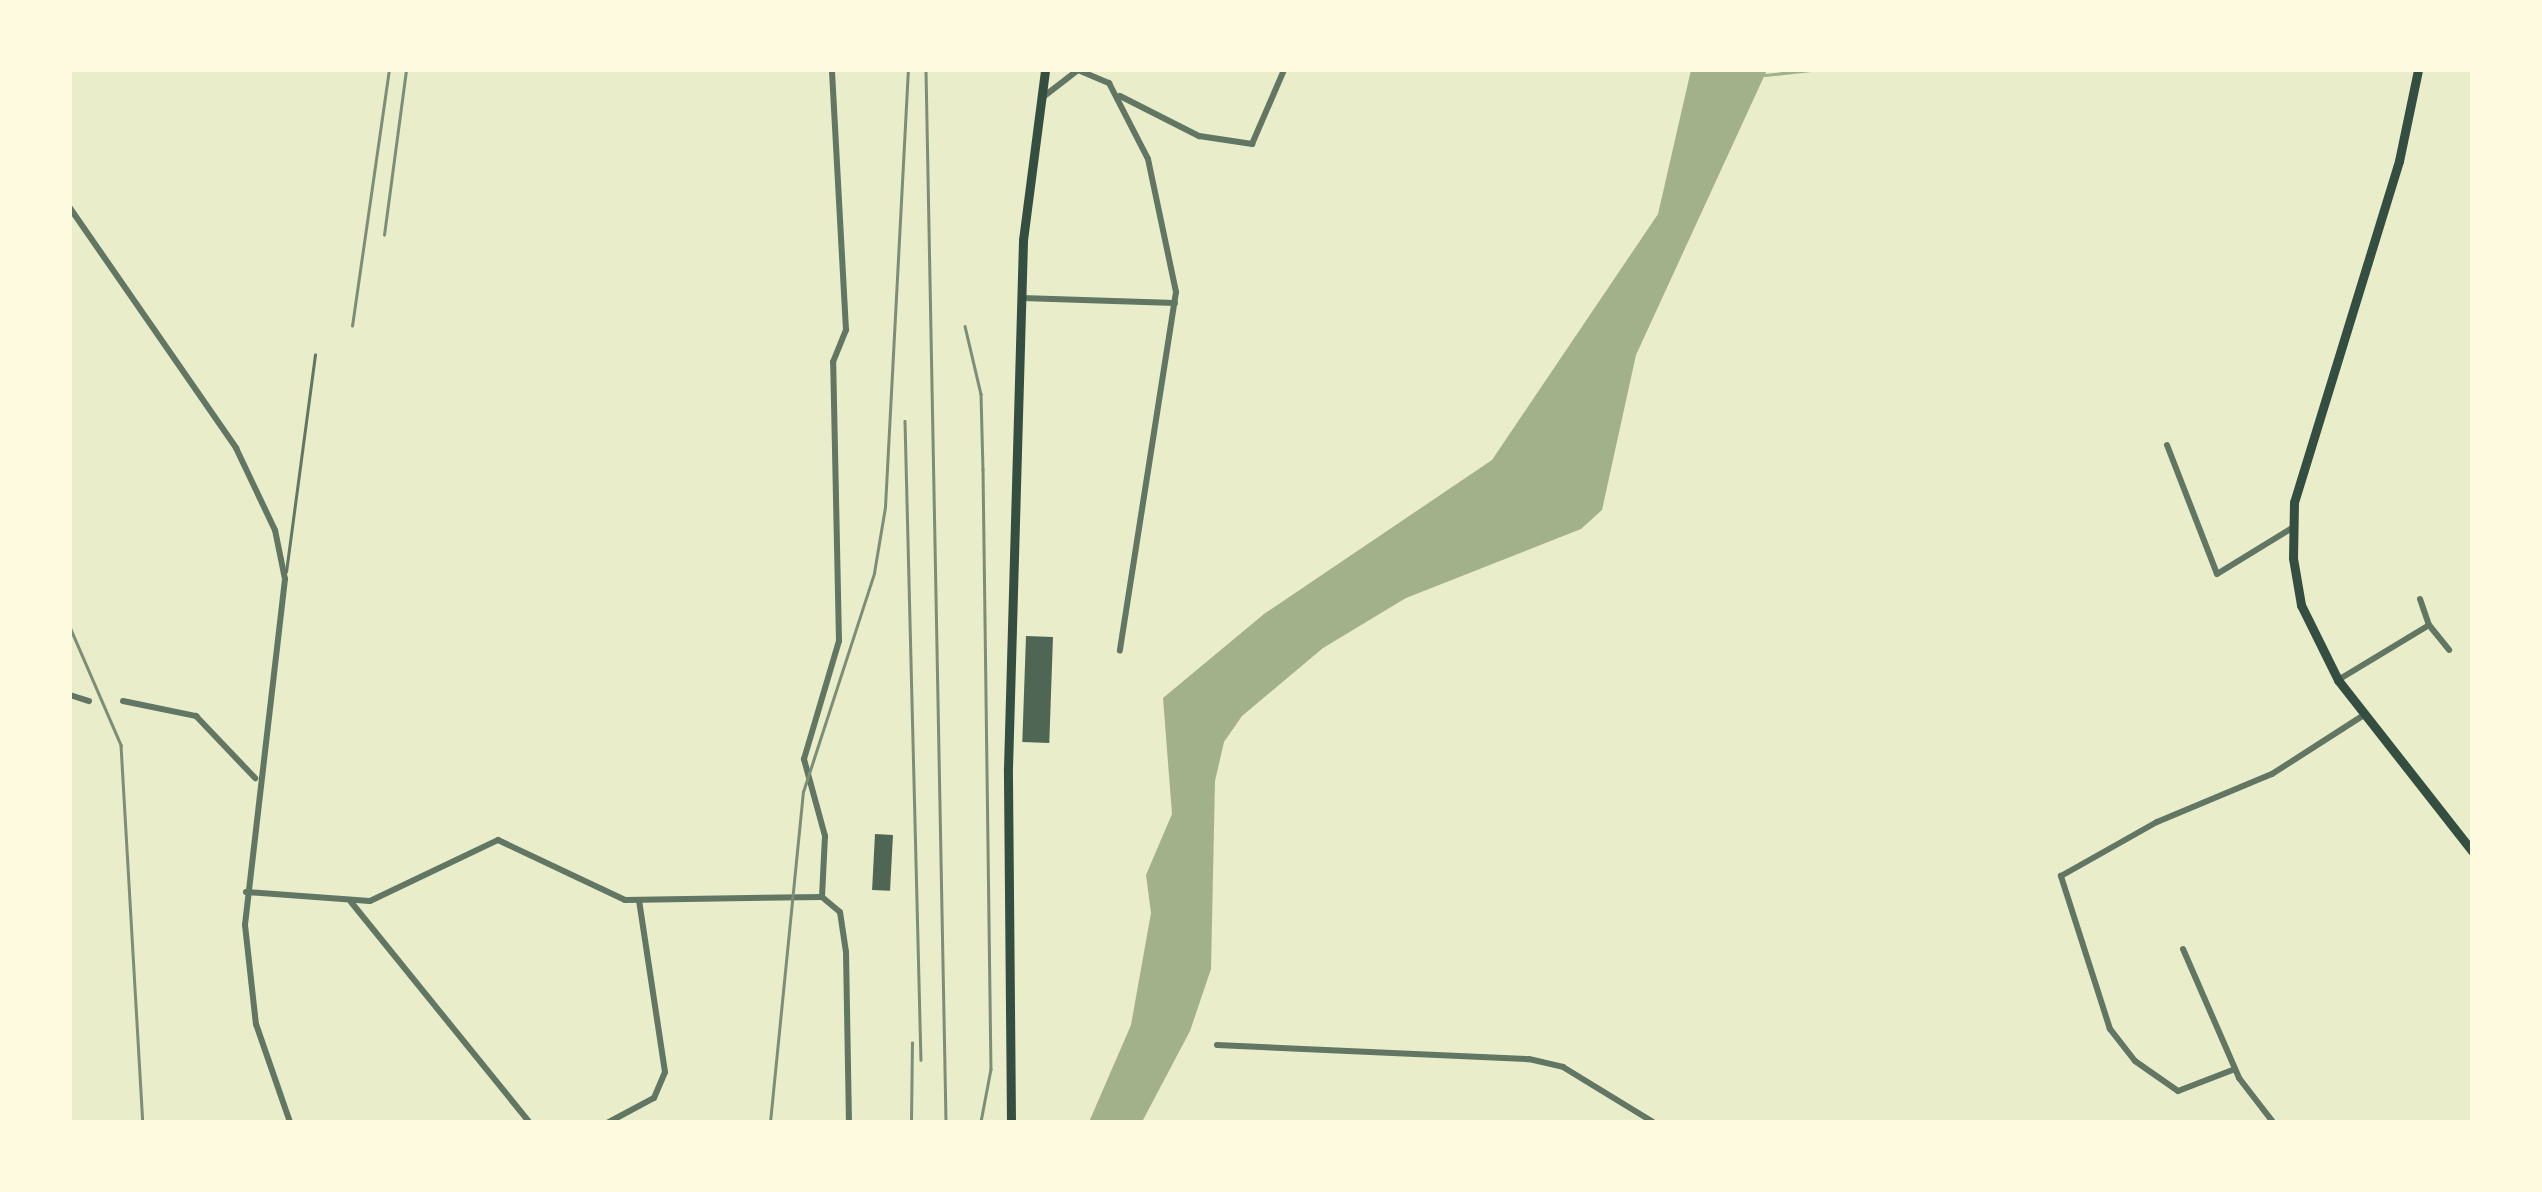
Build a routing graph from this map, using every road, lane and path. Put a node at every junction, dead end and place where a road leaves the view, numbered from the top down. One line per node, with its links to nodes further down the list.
1 (832, 70): 27 (street)
2 (1045, 70): 7 (main road)
3 (1078, 70): 6 (street); 7 (street)
4 (1284, 70): 6 (street)
5 (2418, 70): 13 (main road)
6 (1118, 95): 10 (street)
7 (1042, 98): 9 (main road)
8 (70, 208): 14 (street)
9 (1022, 298): 10 (street); 37 (main road)
10 (1175, 304): 18 (street)
11 (315, 356): 14 (lane)
12 (2167, 445): 13 (street)
13 (2292, 528): 19 (main road)
14 (285, 578): 24 (street)
15 (2420, 599): 16 (street)
16 (2429, 625): 17 (street); 19 (street)
17 (2449, 650)
18 (1120, 651)
19 (2338, 680): 23 (main road)
20 (70, 695): 21 (street)
21 (89, 701)
22 (123, 701): 24 (street)
23 (2364, 714): 25 (main road); 32 (street)
24 (256, 779): 26 (street)
25 (2472, 851)
26 (246, 892): 29 (street); 33 (street)
27 (822, 897): 28 (street); 36 (street)
28 (639, 900): 29 (street); 35 (street)
29 (350, 901): 34 (street)
30 (2183, 949): 32 (street)
31 (1217, 1045): 38 (street)
32 (2235, 1069): 39 (street)
33 (290, 1122)
34 (529, 1122)
35 (609, 1122)
36 (849, 1122)
37 (1011, 1122)
38 (1653, 1122)
39 (2272, 1122)

